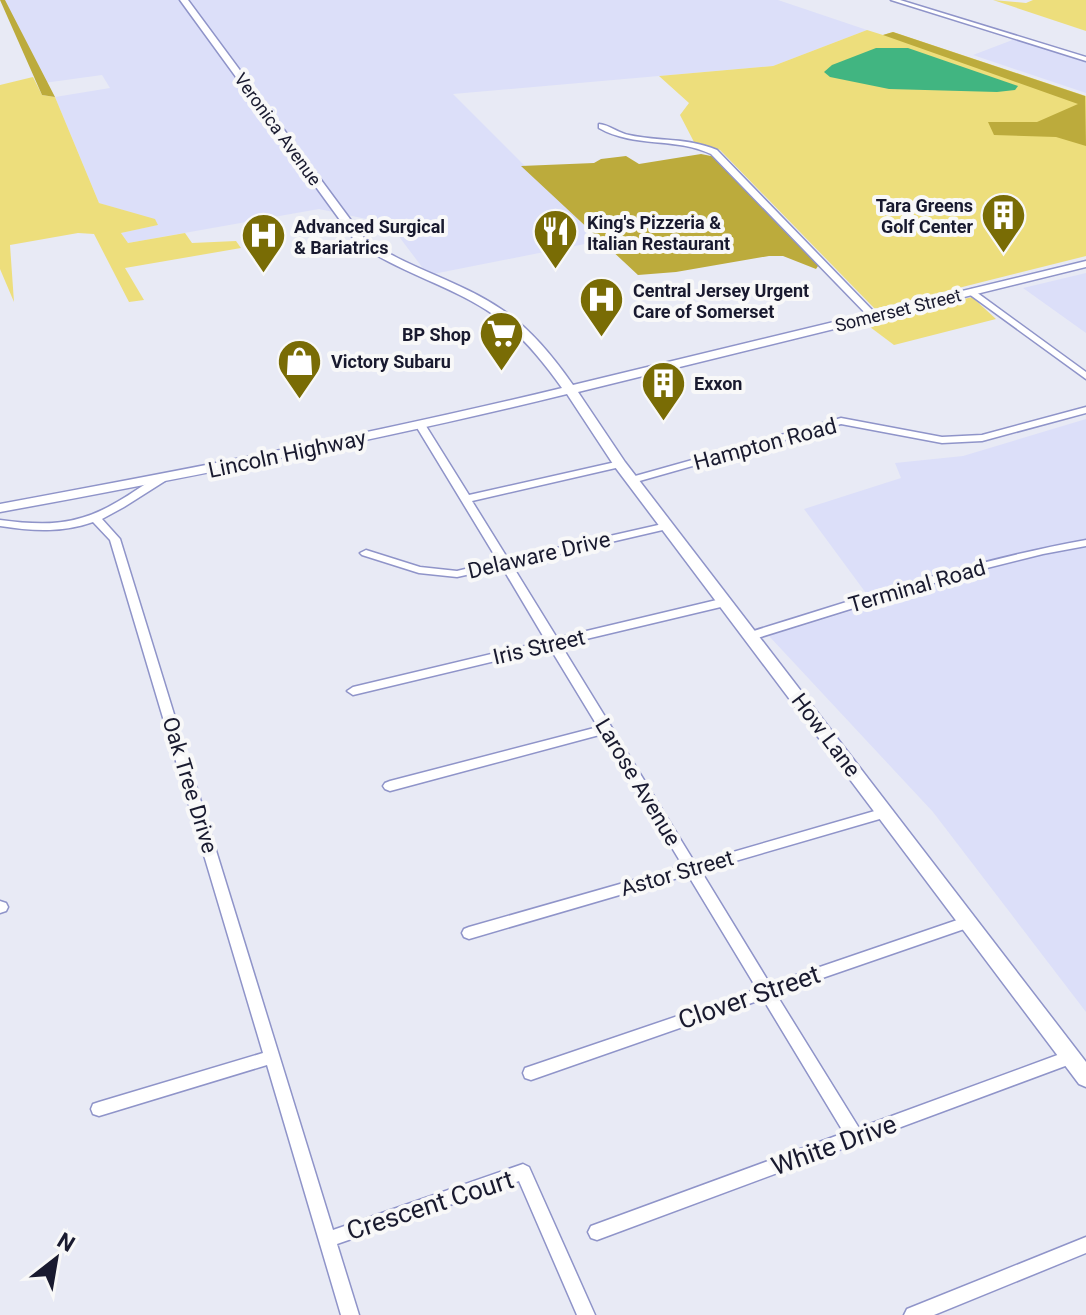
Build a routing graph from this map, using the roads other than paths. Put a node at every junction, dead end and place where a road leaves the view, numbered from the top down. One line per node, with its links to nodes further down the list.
1 (184, 0): 9 (main road, Veronica Avenue)
2 (894, 0): 3 (street)
3 (1086, 59)
4 (602, 126): 7 (street)
5 (1086, 264): 6 (main road, Somerset Street)
6 (972, 292): 7 (main road, Somerset Street); 8 (street)
7 (873, 316): 9 (main road, Somerset Street)
8 (1086, 376)
9 (571, 388): 11 (main road, Lincoln Highway); 12 (main road, How Lane)
10 (1086, 410): 14 (street, Hampton Road)
11 (421, 426): 13 (main road, Lincoln Highway); 15 (street, Larose Avenue)
12 (620, 464): 14 (main road, How Lane); 15 (street)
13 (161, 479): 16 (main road, Lincoln Highway); 17 (street)
14 (632, 480): 19 (main road, How Lane)
15 (465, 499): 22 (street, Larose Avenue)
16 (0, 508)
17 (96, 519): 18 (street); 34 (street, Oak Tree Drive)
18 (0, 523)
19 (667, 526): 22 (street, Delaware Drive); 23 (main road, How Lane)
20 (1086, 543): 24 (street, Terminal Road)
21 (366, 553): 22 (street, Delaware Drive)
22 (506, 564): 25 (street, Larose Avenue)
23 (725, 602): 24 (main road, How Lane); 25 (street, Iris Street)
24 (751, 636): 29 (main road, How Lane)
25 (554, 643): 26 (street, Iris Street); 27 (street, Larose Avenue)
26 (353, 691)
27 (606, 729): 28 (street); 30 (street, Larose Avenue)
28 (390, 786)
29 (885, 813): 30 (street, Astor Street); 31 (main road, How Lane)
30 (692, 869): 32 (street, Astor Street); 33 (street, Larose Avenue)
31 (968, 922): 33 (street, Clover Street); 35 (main road, How Lane)
32 (469, 933)
33 (766, 991): 36 (street, Clover Street); 39 (street, Larose Avenue)
34 (272, 1057): 38 (street); 41 (street, Crescent Court)
35 (1071, 1057): 37 (main road, How Lane); 39 (street, White Drive)
36 (531, 1073)
37 (1086, 1078)
38 (99, 1109)
39 (856, 1138): 40 (street, White Drive)
40 (597, 1232)
41 (327, 1240): 43 (street, Crescent Court); 44 (street, Crescent Court)
42 (1086, 1245): 45 (street)
43 (350, 1315)
44 (586, 1315)
45 (913, 1315)

